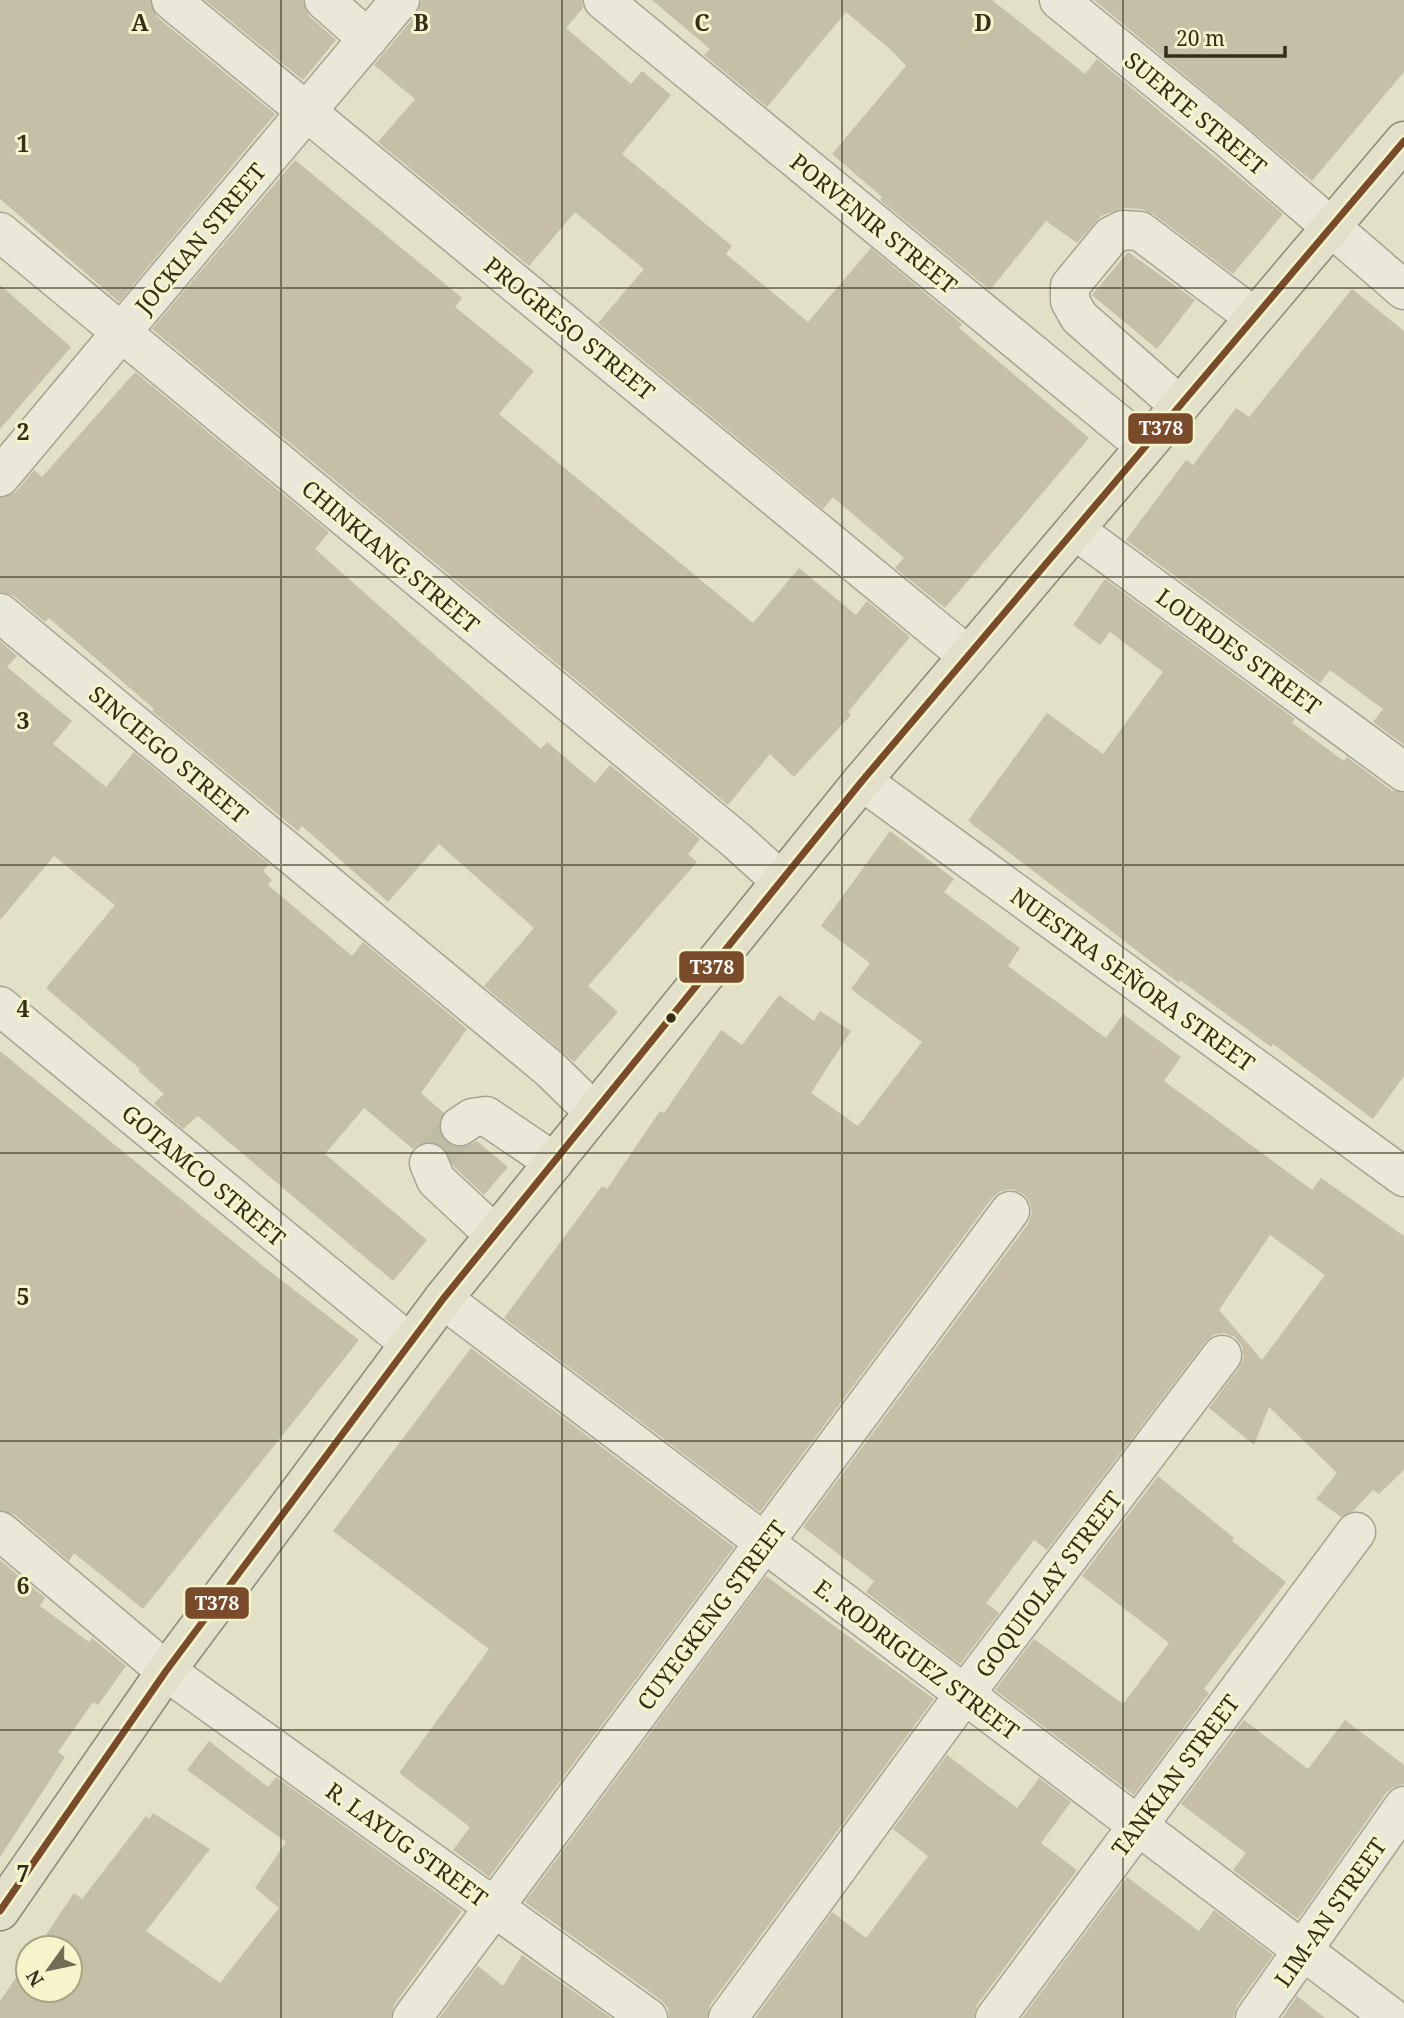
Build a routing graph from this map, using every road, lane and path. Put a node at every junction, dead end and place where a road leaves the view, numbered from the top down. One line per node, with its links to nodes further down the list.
1 (171, 0): 7 (street, PROGRESO STREET)
2 (324, 0): 6 (street)
3 (400, 0): 6 (street, JOCKIAN STREET)
4 (603, 0): 15 (street, PORVENIR STREET)
5 (1059, 0): 9 (street, SUERTE STREET)
6 (368, 38): 7 (street, JOCKIAN STREET)
7 (306, 111): 13 (street, JOCKIAN STREET); 19 (street, PROGRESO STREET)
8 (1404, 141): 9 (main road)
9 (1331, 228): 11 (street, SUERTE STREET); 12 (main road)
10 (0, 232): 13 (street, CHINKIANG STREET)
11 (1404, 290)
12 (1254, 317): 14 (main road); 14 (street)
13 (121, 332): 16 (street, JOCKIAN STREET); 22 (street, CHINKIANG STREET)
14 (1180, 406): 15 (main road)
15 (1145, 446): 17 (main road)
16 (0, 477)
17 (1075, 530): 19 (main road); 20 (street, LOURDES STREET)
18 (0, 613): 24 (street, SINCIEGO STREET)
19 (968, 656): 21 (main road)
20 (1404, 772)
21 (862, 780): 22 (main road); 28 (street, NUESTRA SEÑORA STREET)
22 (781, 881): 24 (main road)
23 (0, 1006): 32 (street, GOTAMCO STREET)
24 (594, 1112): 26 (main road)
25 (460, 1126): 26 (street)
26 (554, 1162): 30 (main road)
27 (429, 1163): 30 (street)
28 (1404, 1178)
29 (1010, 1211): 36 (street, CUYEGKENG STREET)
30 (495, 1236): 31 (main road)
31 (443, 1299): 32 (main road); 36 (street, E. RODRIGUEZ STREET)
32 (409, 1343): 37 (main road)
33 (1222, 1355): 38 (street, GOQUIOLAY STREET)
34 (0, 1531): 37 (street, R. LAYUG STREET)
35 (1356, 1532): 40 (street, TANKIAN STREET)
36 (764, 1543): 38 (street, E. RODRIGUEZ STREET); 41 (street, CUYEGKENG STREET)
37 (166, 1671): 41 (street, R. LAYUG STREET); 42 (main road)
38 (964, 1695): 40 (street, E. RODRIGUEZ STREET); 46 (street, GOQUIOLAY STREET)
39 (1404, 1806): 43 (street, LIM-AN STREET)
40 (1137, 1826): 43 (street, E. RODRIGUEZ STREET); 47 (street, TANKIAN STREET)
41 (494, 1907): 44 (street, CUYEGKENG STREET); 45 (street, R. LAYUG STREET)
42 (0, 1910)
43 (1305, 1951): 48 (street, LIM-AN STREET); 49 (street, E. RODRIGUEZ STREET)
44 (412, 2018)
45 (648, 2018)
46 (728, 2018)
47 (995, 2018)
48 (1255, 2018)
49 (1392, 2018)

